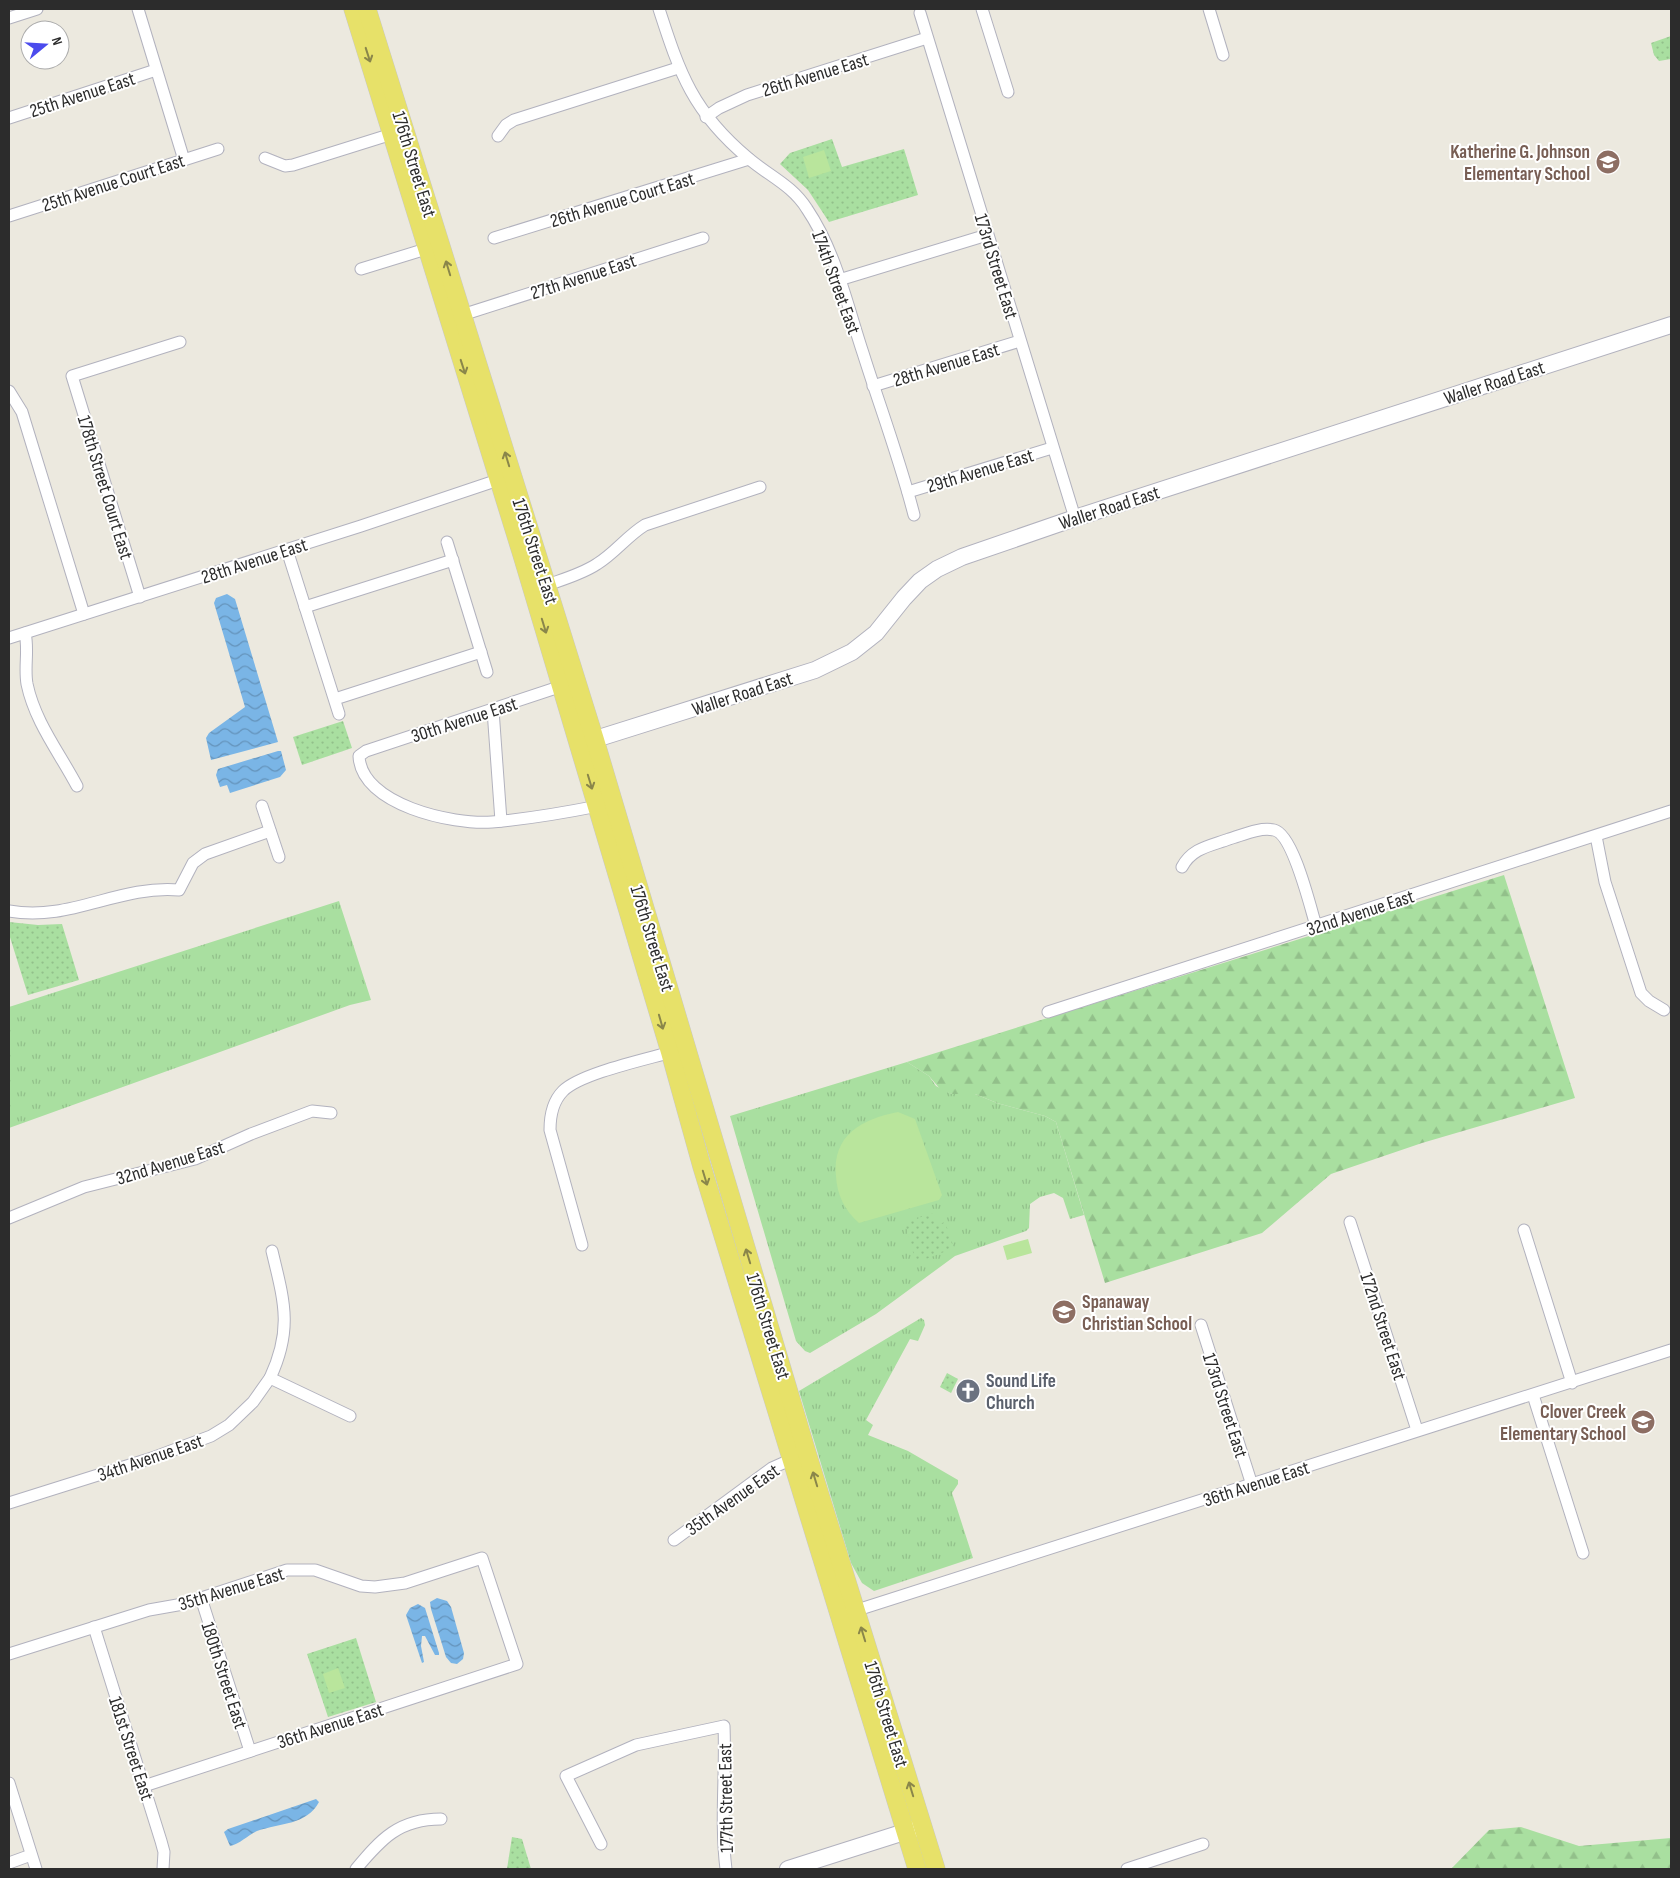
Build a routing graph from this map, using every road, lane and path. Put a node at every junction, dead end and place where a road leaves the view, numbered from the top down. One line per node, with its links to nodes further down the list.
1 (37, 9): 9 (street)
2 (138, 9): 13 (street)
3 (353, 9): 17 (main road, 176th Street East, one-way to 17)
4 (367, 9): 23 (main road, 176th Street East)
5 (660, 9): 12 (street, 174th Street East)
6 (982, 9): 14 (street)
7 (1209, 9): 11 (street)
8 (920, 13): 10 (street, 173rd Street East)
9 (9, 17)
10 (928, 38): 15 (street, 26th Avenue East); 25 (street, 173rd Street East)
11 (1223, 55)
12 (678, 68): 15 (street, 174th Street East); 18 (street)
13 (156, 70): 16 (street, 25th Avenue East); 22 (street)
14 (1008, 92)
15 (706, 117): 21 (street, 174th Street East)
16 (9, 118)
17 (390, 126): 20 (street); 23 (main road); 28 (main road, 176th Street East)
18 (498, 136)
19 (218, 150): 22 (street, 25th Avenue Court East)
20 (265, 158)
21 (749, 159): 26 (street, 26th Avenue Court East); 30 (street, 174th Street East)
22 (184, 160): 24 (street, 25th Avenue Court East)
23 (423, 190): 31 (main road, 176th Street East, one-way to 23)
24 (9, 216)
25 (987, 234): 30 (street); 33 (street, 173rd Street East)
26 (494, 238)
27 (703, 238): 31 (street, 27th Avenue East)
28 (426, 249): 29 (street); 38 (main road, 176th Street East, one-way to 38)
29 (361, 269)
30 (840, 280): 35 (street, 174th Street East)
31 (462, 315): 43 (main road, 176th Street East, one-way to 31)
32 (1671, 325): 42 (street, Waller Road East)
33 (1020, 341): 35 (street, 28th Avenue East); 37 (street, 173rd Street East)
34 (180, 342): 48 (street, 178th Street Court East)
35 (873, 386): 40 (street, 174th Street East)
36 (9, 391): 50 (street)
37 (1052, 448): 40 (street, 29th Avenue East); 42 (street, 173rd Street East)
38 (498, 480): 43 (main road); 45 (street, 28th Avenue East); 55 (main road, 176th Street East, one-way to 55)
39 (760, 487): 47 (street)
40 (908, 492): 41 (street, 174th Street East)
41 (914, 515)
42 (1075, 518): 59 (street, Waller Road East)
43 (533, 539): 47 (main road, 176th Street East)
44 (447, 542): 46 (street)
45 (287, 550): 48 (street, 28th Avenue East); 49 (street)
46 (453, 560): 49 (street); 53 (street)
47 (547, 585): 59 (main road, 176th Street East)
48 (140, 597): 50 (street, 28th Avenue East)
49 (305, 607): 56 (street)
50 (84, 614): 51 (street, 28th Avenue East)
51 (25, 633): 52 (street, 28th Avenue East); 60 (street)
52 (9, 638)
53 (481, 652): 54 (street); 56 (street)
54 (486, 672)
55 (562, 686): 57 (street, 30th Avenue East); 59 (main road, 176th Street East)
56 (334, 699): 58 (street)
57 (493, 710): 64 (street); 64 (street, 30th Avenue East)
58 (340, 714)
59 (587, 742): 62 (main road, 176th Street East, one-way to 62); 73 (main road, 176th Street East)
60 (77, 786)
61 (262, 806): 65 (street)
62 (598, 806): 64 (street); 73 (main road, 176th Street East, one-way to 73)
63 (1671, 811): 66 (street, 32nd Avenue East)
64 (501, 821)
65 (270, 831): 67 (street); 69 (street)
66 (1596, 836): 70 (street, 32nd Avenue East); 71 (street)
67 (279, 857)
68 (1182, 867): 70 (street)
69 (9, 911)
70 (1316, 926): 72 (street, 32nd Avenue East)
71 (1664, 1010)
72 (1048, 1012)
73 (678, 1050): 78 (street); 87 (main road, 176th Street East, one-way to 87); 93 (main road, 176th Street East, one-way to 73)
74 (331, 1113): 75 (street, 32nd Avenue East)
75 (9, 1218)
76 (1350, 1222): 86 (street, 172nd Street East)
77 (1524, 1230): 83 (street)
78 (582, 1245)
79 (272, 1251): 82 (street, 34th Avenue East)
80 (1201, 1325): 88 (street, 173rd Street East)
81 (1671, 1350): 83 (street, 36th Avenue East)
82 (270, 1378): 85 (street); 89 (street, 34th Avenue East)
83 (1572, 1382): 84 (street, 36th Avenue East)
84 (1533, 1395): 86 (street, 36th Avenue East); 91 (street)
85 (350, 1416)
86 (1418, 1430): 88 (street, 36th Avenue East)
87 (790, 1460): 90 (street, 35th Avenue East); 93 (main road, 176th Street East)
88 (1252, 1485): 93 (street, 36th Avenue East)
89 (9, 1504)
90 (674, 1540)
91 (1583, 1553)
92 (200, 1598): 94 (street, 35th Avenue East); 96 (street, 35th Avenue East); 97 (street, 180th Street East)
93 (848, 1613): 101 (main road, 176th Street East)
94 (94, 1627): 95 (street, 35th Avenue East); 99 (street, 181st Street East)
95 (9, 1654)
96 (517, 1664): 97 (street, 36th Avenue East)
97 (250, 1752): 99 (street, 36th Avenue East)
98 (9, 1783): 104 (street)
99 (144, 1786): 107 (street, 181st Street East)
100 (441, 1819): 108 (street)
101 (914, 1829): 110 (street); 111 (main road, 176th Street East); 112 (main road, 176th Street East)
102 (601, 1844): 109 (street, 177th Street East)
103 (1203, 1844): 113 (street)
104 (32, 1856): 105 (street); 106 (street)
105 (9, 1863)
106 (36, 1869)
107 (164, 1869)
108 (356, 1869)
109 (726, 1869)
110 (788, 1869)
111 (918, 1869)
112 (936, 1869)
113 (1127, 1869)

